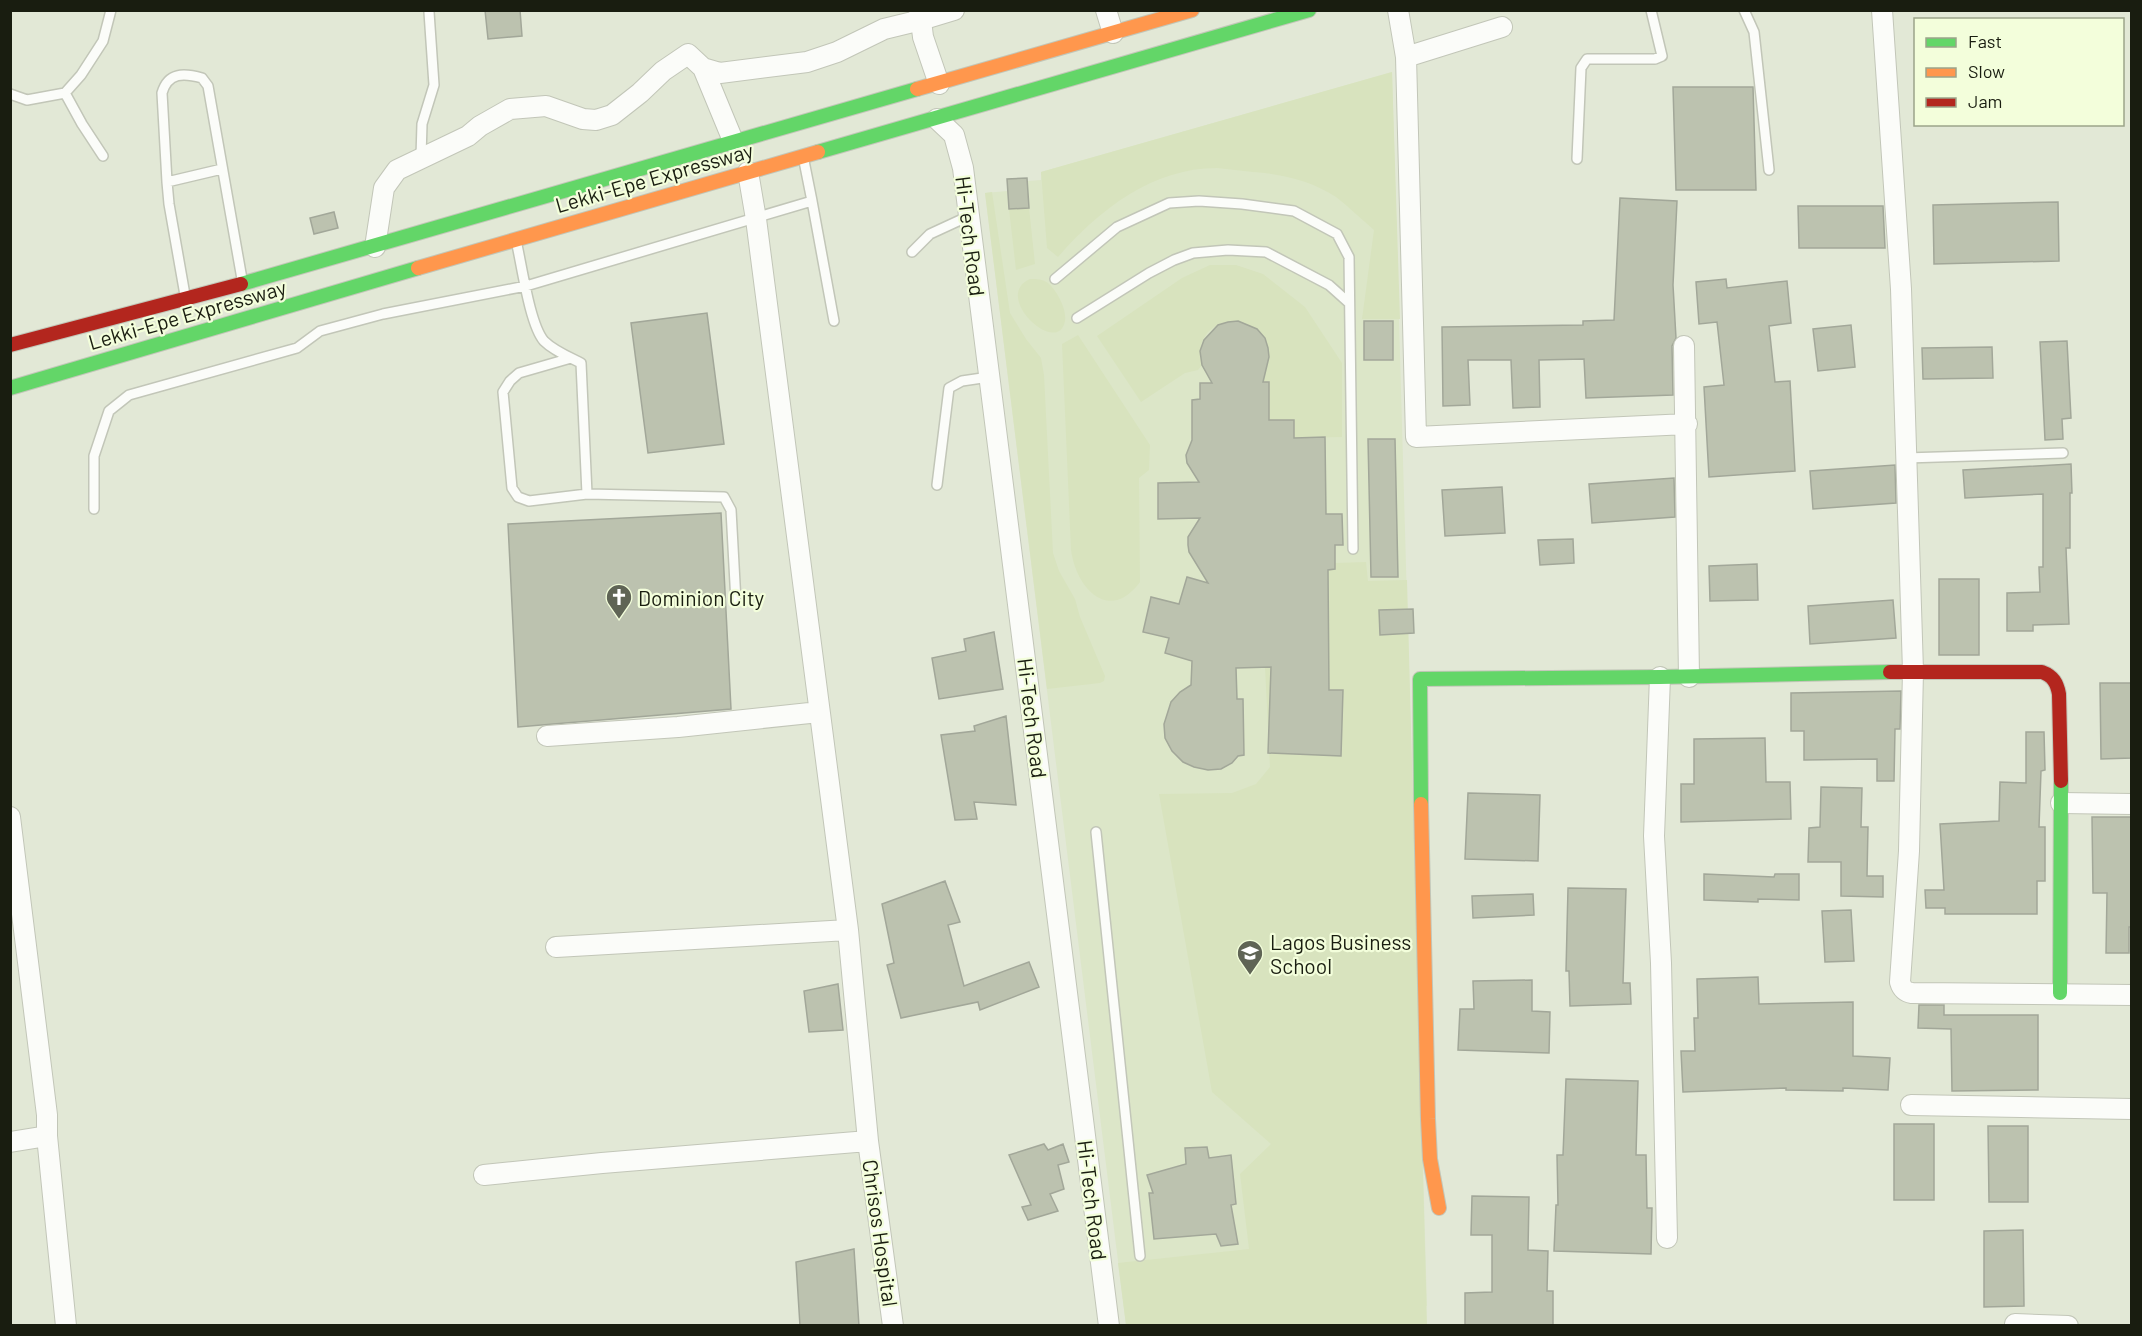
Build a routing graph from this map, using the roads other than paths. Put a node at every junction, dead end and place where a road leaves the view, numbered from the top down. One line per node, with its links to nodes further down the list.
1 (111, 10): 17 (lane)
2 (954, 10): 11 (street)
3 (1106, 10): 13 (street)
4 (1192, 10): 13 (main road, Lekki-Epe Expressway)
5 (1309, 10): 19 (main road, Lekki-Epe Expressway)
6 (1398, 10): 14 (street)
7 (1651, 10): 24 (lane)
8 (1744, 10): 26 (lane)
9 (1882, 10): 49 (street)
10 (429, 12): 23 (lane)
11 (920, 15): 15 (street); 16 (street)
12 (1502, 27): 14 (street)
13 (1113, 33): 16 (main road, Lekki-Epe Expressway)
14 (1406, 57): 47 (street)
15 (703, 68): 20 (street); 23 (street)
16 (939, 84): 20 (main road, Lekki-Epe Expressway)
17 (65, 93): 18 (lane); 21 (lane)
18 (10, 94)
19 (937, 119): 22 (main road, Lekki-Epe Expressway); 30 (street, Hi-Tech Road)
20 (734, 143): 33 (main road, Lekki-Epe Expressway)
21 (103, 156)
22 (803, 156): 27 (main road, Lekki-Epe Expressway); 29 (lane)
23 (422, 157): 33 (street)
24 (1577, 159)
25 (222, 169): 28 (lane); 28 (lane); 36 (lane)
26 (1768, 170)
27 (748, 172): 31 (street, Chrisos Hospital); 32 (main road, Lekki-Epe Expressway)
28 (167, 182): 38 (lane)
29 (812, 201): 31 (lane); 41 (lane)
30 (969, 216): 34 (lane); 45 (street, Hi-Tech Road)
31 (756, 219): 37 (lane); 58 (street, Chrisos Hospital)
32 (515, 239): 37 (lane); 46 (main road, Lekki-Epe Expressway)
33 (375, 247): 36 (main road, Lekki-Epe Expressway)
34 (912, 252)
35 (1055, 279): 39 (lane)
36 (243, 284): 38 (main road, Lekki-Epe Expressway)
37 (526, 285): 44 (lane); 52 (lane)
38 (186, 300): 42 (main road, Lekki-Epe Expressway)
39 (1348, 302): 40 (lane); 53 (lane)
40 (1077, 318)
41 (834, 321)
42 (10, 345)
43 (1684, 346): 47 (street)
44 (571, 358): 51 (lane); 51 (lane)
45 (989, 377): 50 (lane); 81 (street, Hi-Tech Road)
46 (10, 388)
47 (1687, 424): 57 (street)
48 (2063, 453): 49 (lane)
49 (1906, 458): 55 (street)
50 (937, 485)
51 (587, 494): 54 (lane)
52 (94, 509)
53 (1353, 549)
54 (736, 602)
55 (1913, 671): 57 (main road); 60 (main road); 67 (street)
56 (1660, 677): 57 (main road); 75 (main road); 76 (street)
57 (1689, 677)
58 (819, 712): 59 (street); 65 (street, Chrisos Hospital)
59 (547, 736)
60 (2061, 803): 61 (street); 67 (main road)
61 (2132, 804)
62 (10, 817): 64 (street)
63 (1096, 832): 77 (lane)
64 (16, 913): 71 (street)
65 (848, 930): 66 (street); 72 (street, Chrisos Hospital)
66 (556, 947)
67 (2060, 993): 68 (street)
68 (2132, 995)
69 (1911, 1105): 70 (street)
70 (2132, 1109)
71 (47, 1136): 73 (street); 79 (street)
72 (868, 1141): 74 (street); 80 (street, Chrisos Hospital)
73 (10, 1142)
74 (484, 1175)
75 (1438, 1208)
76 (1666, 1238)
77 (1140, 1256)
78 (2015, 1324): 82 (street)
79 (66, 1326)
80 (893, 1326)
81 (1109, 1326)
82 (2068, 1326)

